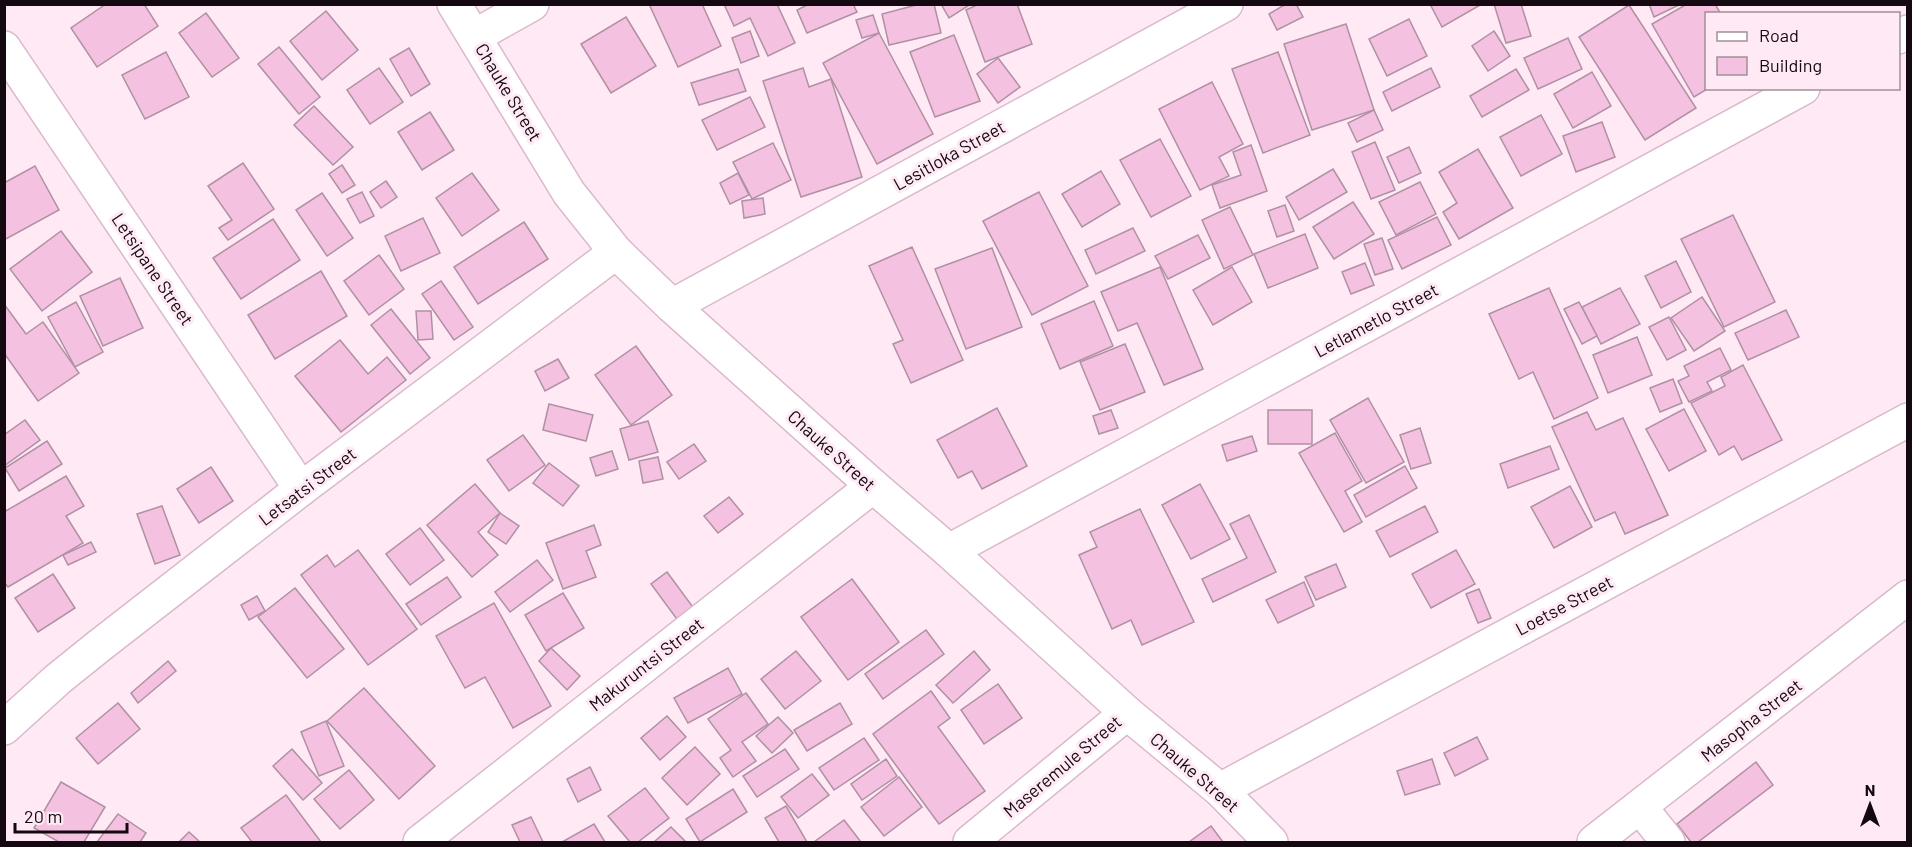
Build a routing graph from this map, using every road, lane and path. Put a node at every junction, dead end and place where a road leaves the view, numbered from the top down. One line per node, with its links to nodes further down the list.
1 (454, 4): 4 (street, Chauke Street)
2 (532, 4): 4 (street)
3 (1226, 4): 8 (street, Lesitloka Street)
4 (475, 36): 7 (street, Chauke Street)
5 (4, 48): 11 (street, Letsipane Street)
6 (1799, 90): 12 (street, Letlametlo Street)
7 (616, 252): 8 (street, Chauke Street); 11 (street, Letsatsi Street)
8 (672, 306): 10 (street, Chauke Street)
9 (1908, 420): 16 (street, Loetse Street)
10 (873, 486): 12 (street, Chauke Street); 18 (street, Makuruntsi Street)
11 (301, 489): 15 (street, Letsatsi Street)
12 (949, 551): 14 (street, Chauke Street)
13 (1908, 597): 17 (street, Masopha Street)
14 (1126, 713): 16 (street, Chauke Street); 19 (street, Maseremule Street)
15 (5, 726)
16 (1220, 790): 20 (street, Chauke Street)
17 (1640, 807): 21 (street, Masopha Street); 22 (street)
18 (420, 843)
19 (970, 843)
20 (1271, 843)
21 (1594, 843)
22 (1668, 843)

